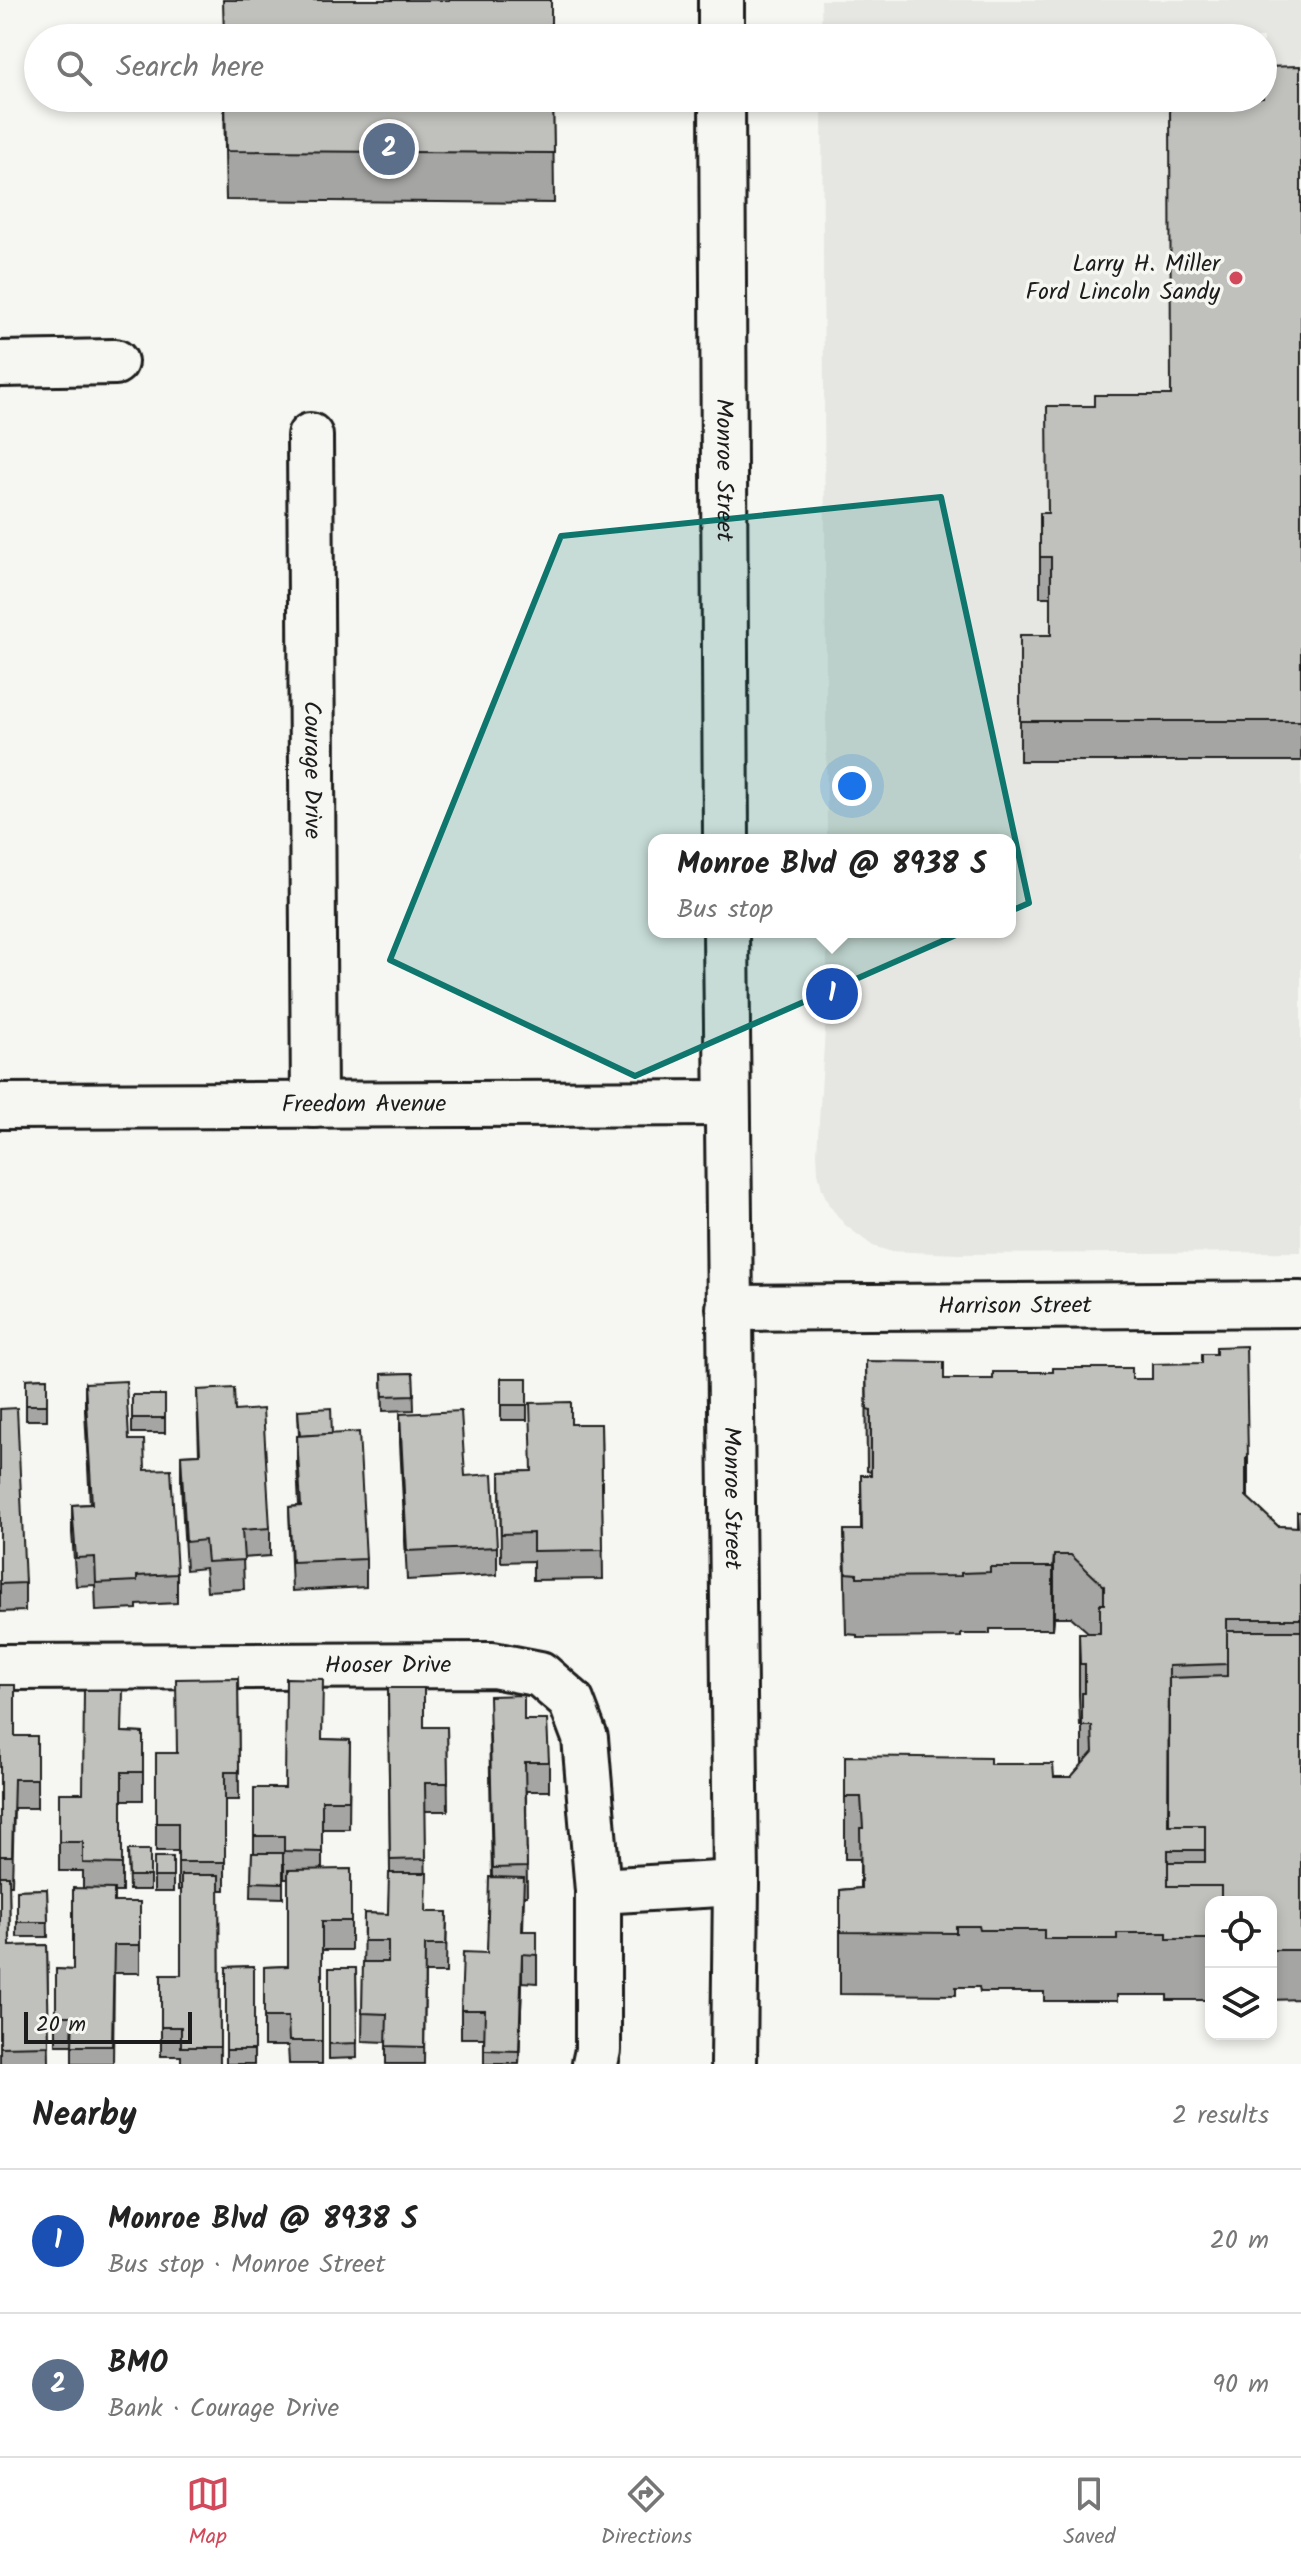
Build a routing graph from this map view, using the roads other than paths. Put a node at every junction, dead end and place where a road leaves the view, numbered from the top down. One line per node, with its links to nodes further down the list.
1 (721, 0): 2 (street)
2 (721, 24)
3 (722, 112): 7 (street, Monroe Street)
4 (115, 362): 5 (street)
5 (0, 364)
6 (310, 436): 10 (street, Courage Drive)
7 (726, 834)
8 (726, 938): 9 (street, Monroe Street)
9 (727, 1103): 10 (street, Freedom Avenue); 13 (street, Monroe Street)
10 (314, 1105): 11 (street, Freedom Avenue)
11 (0, 1106)
12 (1301, 1304): 13 (street, Harrison Street)
13 (729, 1308): 15 (street, Monroe Street)
14 (0, 1667): 16 (street, Hooser Drive)
15 (736, 1883): 16 (street); 18 (street, Monroe Street)
16 (598, 1891): 17 (street, Hooser Drive)
17 (595, 2064)
18 (734, 2064)

